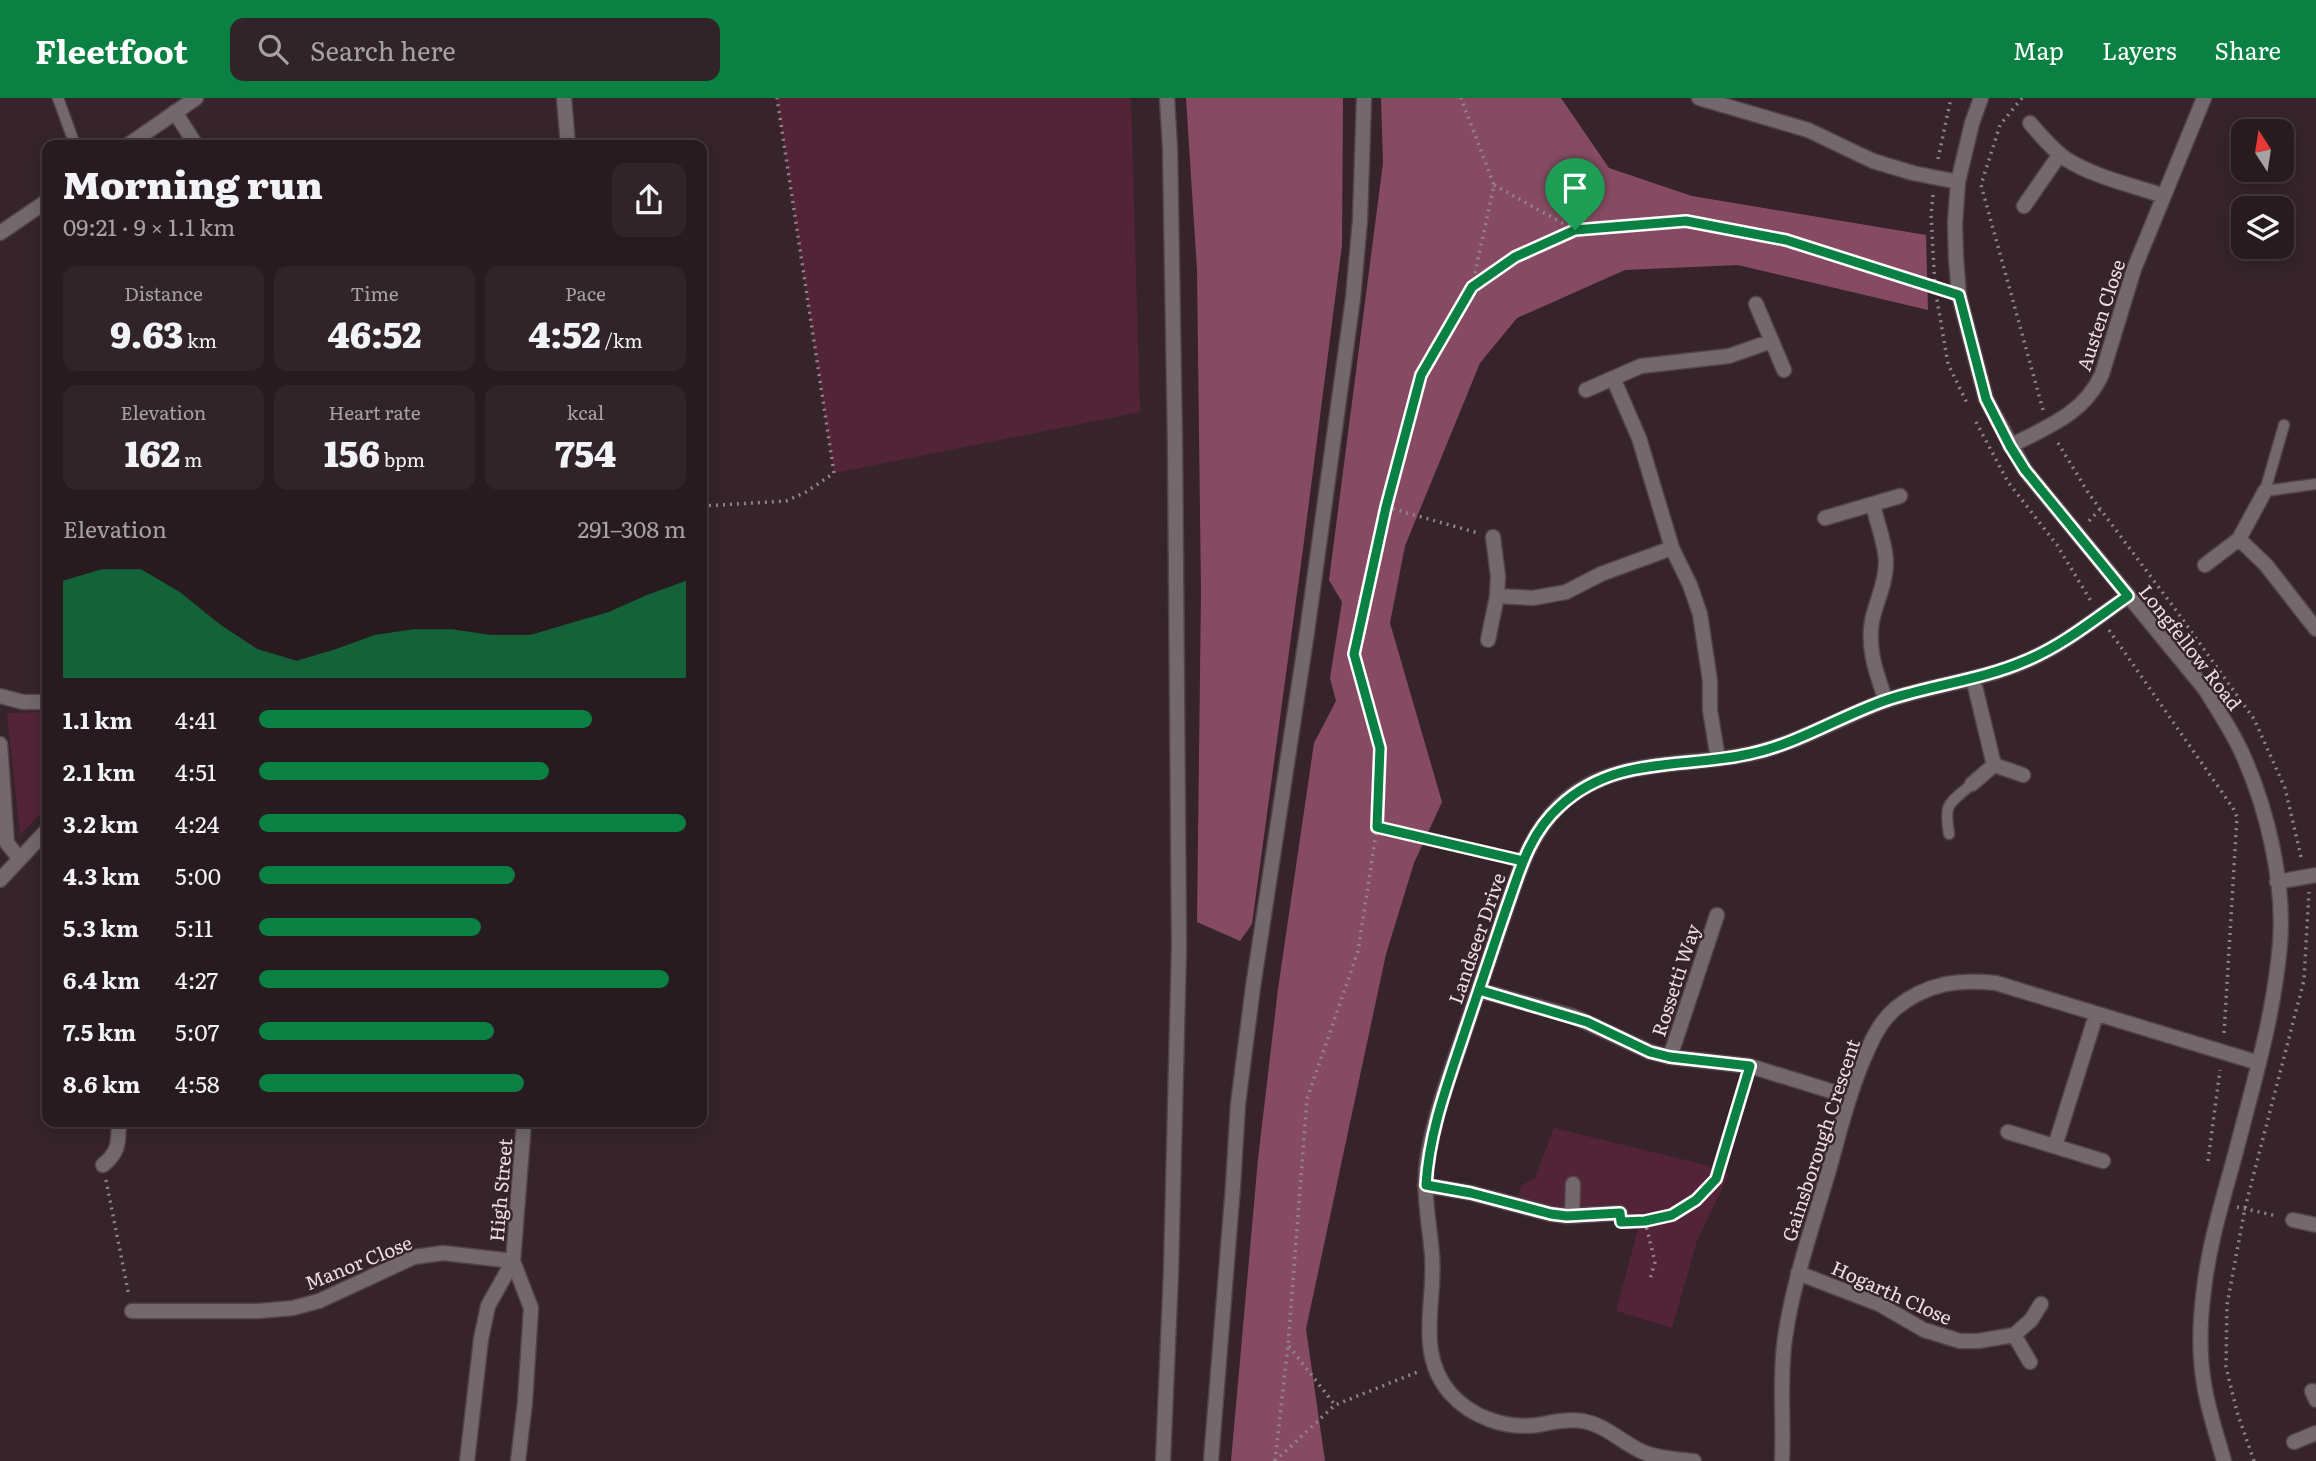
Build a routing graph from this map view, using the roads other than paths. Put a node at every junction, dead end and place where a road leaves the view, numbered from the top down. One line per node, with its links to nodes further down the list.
1 (58, 98): 11 (lane)
2 (196, 98): 9 (street)
3 (564, 98): 14 (street)
4 (1167, 98): 84 (street)
5 (1364, 98): 85 (street)
6 (1699, 98): 16 (street)
7 (1980, 98): 16 (street, Longfellow Road)
8 (2204, 98): 17 (street, Austen Close)
9 (175, 112): 12 (street); 13 (street)
10 (2030, 123): 15 (street)
11 (73, 140)
12 (135, 140)
13 (193, 140)
14 (568, 140)
15 (2060, 154): 17 (street); 19 (street)
16 (1958, 182): 27 (street, Longfellow Road)
17 (2164, 196): 27 (street, Austen Close)
18 (42, 204): 20 (street)
19 (2024, 206)
20 (0, 233)
21 (1756, 304): 22 (street)
22 (1772, 341): 23 (street); 24 (street)
23 (1784, 370)
24 (1614, 378): 25 (street); 35 (street)
25 (1586, 390)
26 (2284, 425): 29 (lane)
27 (2010, 446): 38 (street, Longfellow Road)
28 (2316, 485): 29 (lane)
29 (2265, 491): 34 (street)
30 (1900, 496): 31 (street)
31 (1873, 505): 32 (street); 43 (street)
32 (1825, 518)
33 (1493, 537): 37 (street)
34 (2239, 540): 36 (street); 39 (street)
35 (1672, 548): 37 (street); 46 (street)
36 (2205, 565)
37 (1497, 596): 40 (street)
38 (2128, 596): 41 (street, Landseer Drive); 55 (street, Longfellow Road)
39 (2316, 629)
40 (1488, 640)
41 (1973, 678): 43 (street, Landseer Drive); 47 (street)
42 (0, 696): 44 (street)
43 (1886, 701): 46 (street, Landseer Drive)
44 (42, 702)
45 (0, 744): 52 (street)
46 (1718, 759): 57 (street, Landseer Drive)
47 (1994, 765): 48 (street); 49 (street)
48 (2023, 775)
49 (1972, 785): 50 (lane)
50 (1949, 834)
51 (42, 835): 52 (street)
52 (19, 858): 54 (street)
53 (2311, 876): 55 (street)
54 (0, 880)
55 (2277, 882): 60 (street, Longfellow Road)
56 (1717, 915): 59 (street, Rossetti Way)
57 (1479, 990): 59 (street, Rossetti Way); 69 (street, Landseer Drive)
58 (2096, 1015): 60 (street, Gainsborough Crescent); 61 (street, Gainsborough Crescent); 65 (street)
59 (1670, 1057): 61 (street, Rossetti Way)
60 (2259, 1063): 88 (street, Longfellow Road)
61 (1850, 1097): 75 (street, Gainsborough Crescent)
62 (119, 1127): 67 (street)
63 (524, 1127): 74 (street, High Street)
64 (2008, 1132): 65 (street)
65 (2055, 1146): 66 (street)
66 (2103, 1161)
67 (103, 1165)
68 (1573, 1184): 71 (street)
69 (1426, 1185): 71 (street); 86 (street, Landseer Drive)
70 (1620, 1213): 71 (street)
71 (1573, 1215)
72 (2293, 1220): 73 (street)
73 (2316, 1225)
74 (513, 1261): 77 (street, Manor Close); 82 (street); 83 (street)
75 (1798, 1273): 78 (street, Hogarth Close); 87 (street, Gainsborough Crescent)
76 (2041, 1304): 78 (street)
77 (132, 1311)
78 (2014, 1335): 79 (street)
79 (2030, 1362)
80 (2316, 1433): 81 (street)
81 (2294, 1442)
82 (467, 1461)
83 (517, 1461)
84 (1163, 1461)
85 (1211, 1461)
86 (1694, 1461)
87 (1782, 1461)
88 (2224, 1461)

